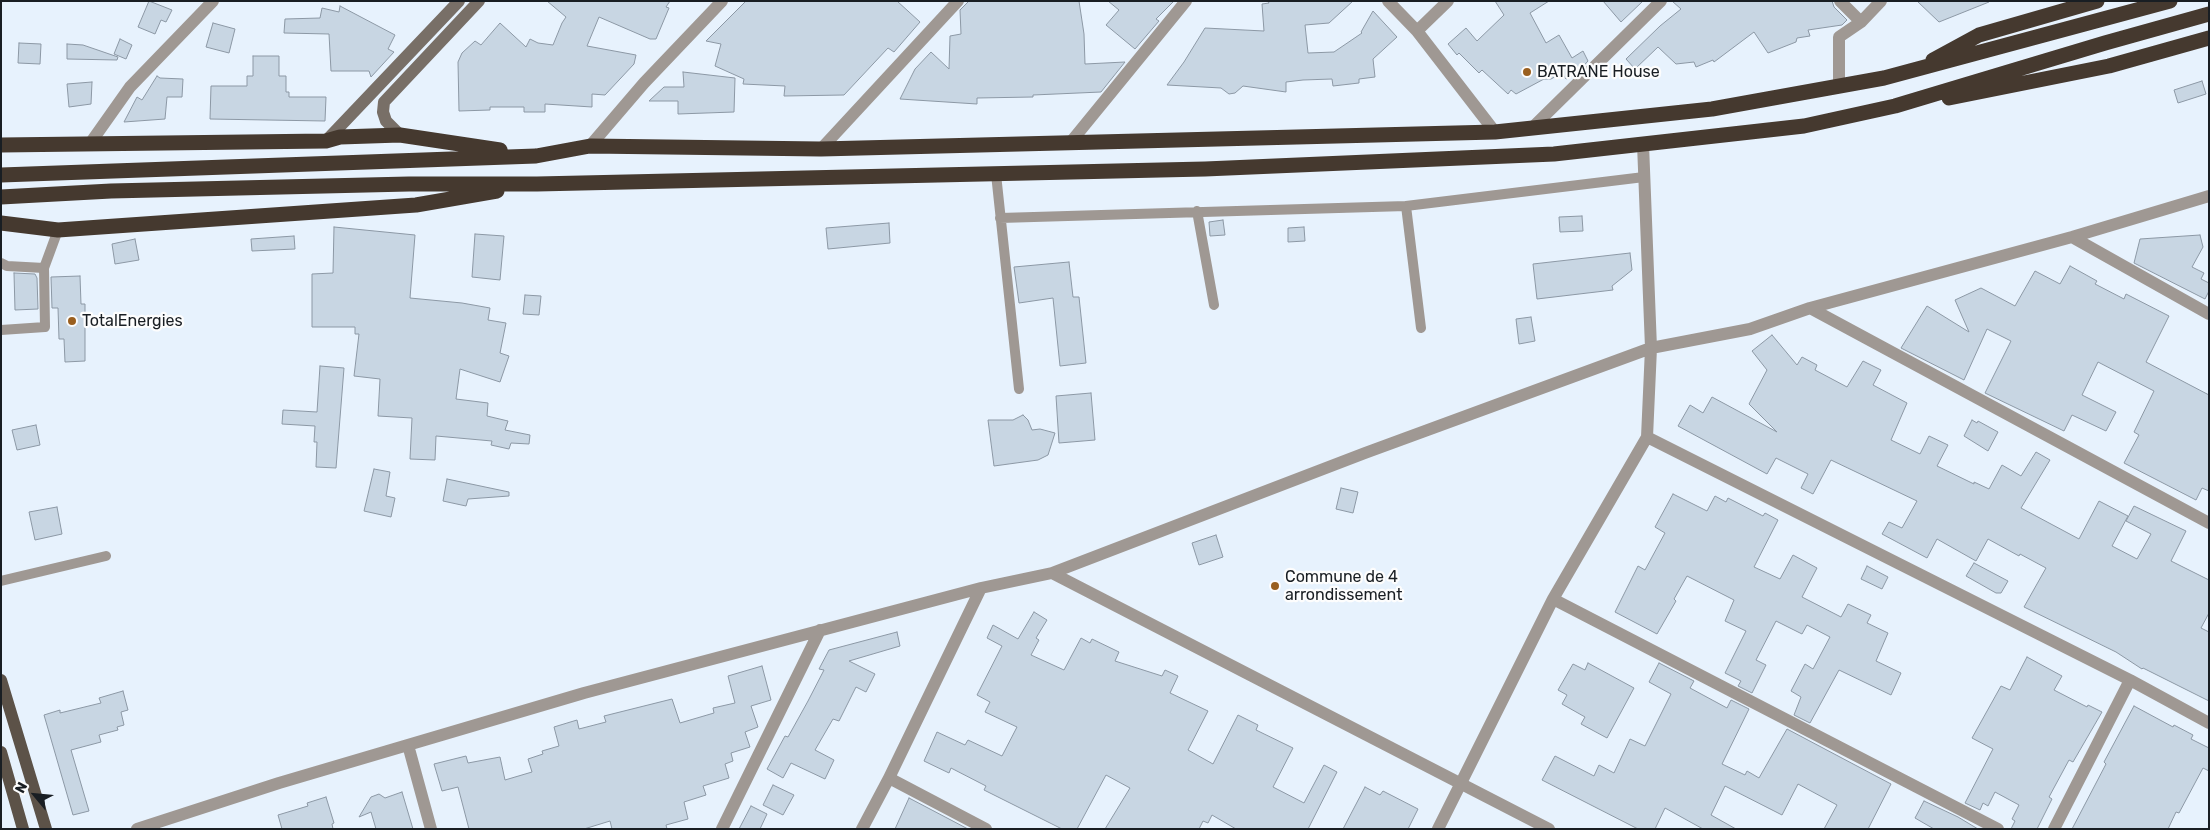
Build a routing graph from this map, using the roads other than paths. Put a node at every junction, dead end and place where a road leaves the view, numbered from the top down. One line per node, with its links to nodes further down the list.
1 (213, 1): 28 (street)
2 (460, 1): 24 (street)
3 (480, 1): 23 (street)
4 (722, 1): 29 (street)
5 (958, 1): 30 (street)
6 (1186, 1): 25 (street)
7 (1388, 1): 16 (street)
8 (1448, 1): 16 (street)
9 (1661, 1): 21 (street)
10 (1840, 1): 15 (street)
11 (1881, 1): 15 (street)
12 (2097, 1): 18 (highway)
13 (2170, 1): 18 (highway)
14 (2209, 14): 20 (highway)
15 (1861, 22): 19 (street)
16 (1417, 31): 22 (street)
17 (2209, 38): 20 (highway)
18 (1910, 73): 19 (highway)
19 (1839, 87): 21 (highway)
20 (1895, 106): 26 (highway)
21 (1533, 127): 22 (highway)
22 (1495, 132): 25 (highway)
23 (400, 135): 24 (highway); 31 (highway)
24 (326, 141): 28 (highway)
25 (1070, 143): 30 (highway)
26 (1642, 144): 32 (highway); 34 (street)
27 (1, 145): 28 (highway)
28 (89, 145)
29 (590, 146): 30 (highway); 31 (highway)
30 (821, 149)
31 (536, 156): 33 (highway)
32 (996, 174): 35 (highway); 40 (lane)
33 (1, 175)
34 (1644, 177): 38 (lane); 51 (street)
35 (537, 184): 36 (highway); 42 (highway)
36 (1, 196)
37 (2209, 196): 43 (street)
38 (1406, 206): 39 (lane); 49 (lane)
39 (1197, 211): 40 (lane); 46 (lane)
40 (1000, 218): 52 (lane)
41 (1, 224): 42 (highway)
42 (58, 230): 45 (lane)
43 (2072, 237): 47 (street); 48 (street)
44 (1, 263): 45 (lane)
45 (44, 268): 50 (lane)
46 (1214, 304)
47 (1810, 308): 51 (street); 54 (street)
48 (2209, 314)
49 (1422, 328)
50 (1, 330)
51 (1651, 348): 53 (street); 56 (street)
52 (1019, 390)
53 (1647, 437): 59 (street); 62 (street)
54 (2209, 523)
55 (106, 556): 57 (lane)
56 (1052, 573): 58 (street); 67 (street)
57 (1, 581)
58 (981, 588): 60 (street); 66 (street)
59 (1553, 600): 67 (street); 77 (street)
60 (820, 630): 64 (street); 72 (street)
61 (1, 680): 69 (main road)
62 (2130, 680): 63 (street); 78 (street)
63 (2209, 723)
64 (408, 744): 70 (street); 71 (street)
65 (1, 752): 68 (main road)
66 (889, 778): 73 (street); 74 (street)
67 (1460, 784): 75 (street); 76 (street)
68 (23, 829)
69 (46, 829)
70 (137, 829)
71 (431, 829)
72 (722, 829)
73 (862, 829)
74 (986, 829)
75 (1438, 829)
76 (1549, 829)
77 (1998, 829)
78 (2054, 829)

